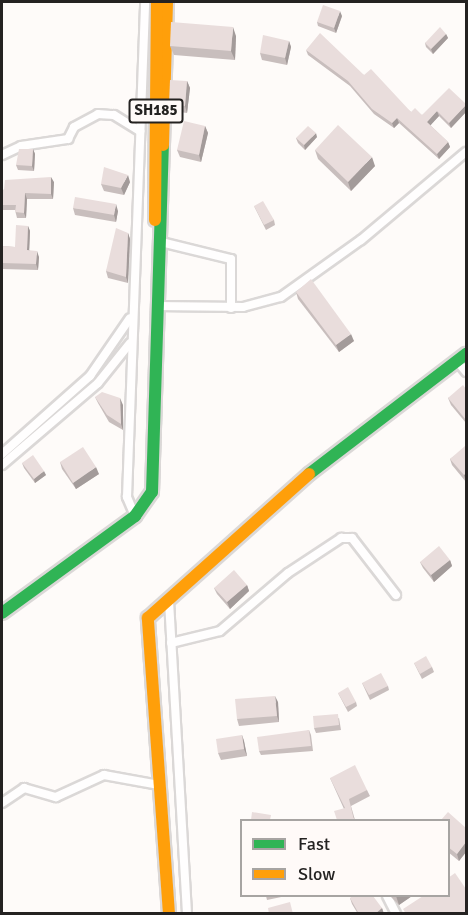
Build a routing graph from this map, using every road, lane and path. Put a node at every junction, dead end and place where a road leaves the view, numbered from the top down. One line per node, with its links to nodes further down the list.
1 (145, 2): 4 (street)
2 (157, 2): 7 (street, SH185)
3 (167, 2): 8 (street)
4 (141, 131): 6 (street); 11 (street)
5 (466, 152): 10 (street)
6 (2, 155)
7 (155, 220)
8 (161, 242): 9 (street); 10 (street)
9 (156, 306): 10 (street); 17 (street)
10 (231, 308)
11 (132, 315): 12 (street); 15 (street)
12 (130, 343): 16 (street); 17 (street)
13 (462, 358): 14 (street); 19 (street)
14 (466, 372)
15 (2, 454)
16 (2, 465)
17 (135, 516): 20 (street)
18 (396, 595): 21 (street)
19 (169, 601): 21 (street); 22 (street)
20 (2, 613)
21 (171, 643): 26 (street)
22 (159, 785): 23 (street); 25 (street)
23 (2, 803)
24 (388, 897): 27 (street)
25 (169, 914)
26 (187, 914)
27 (396, 914)

